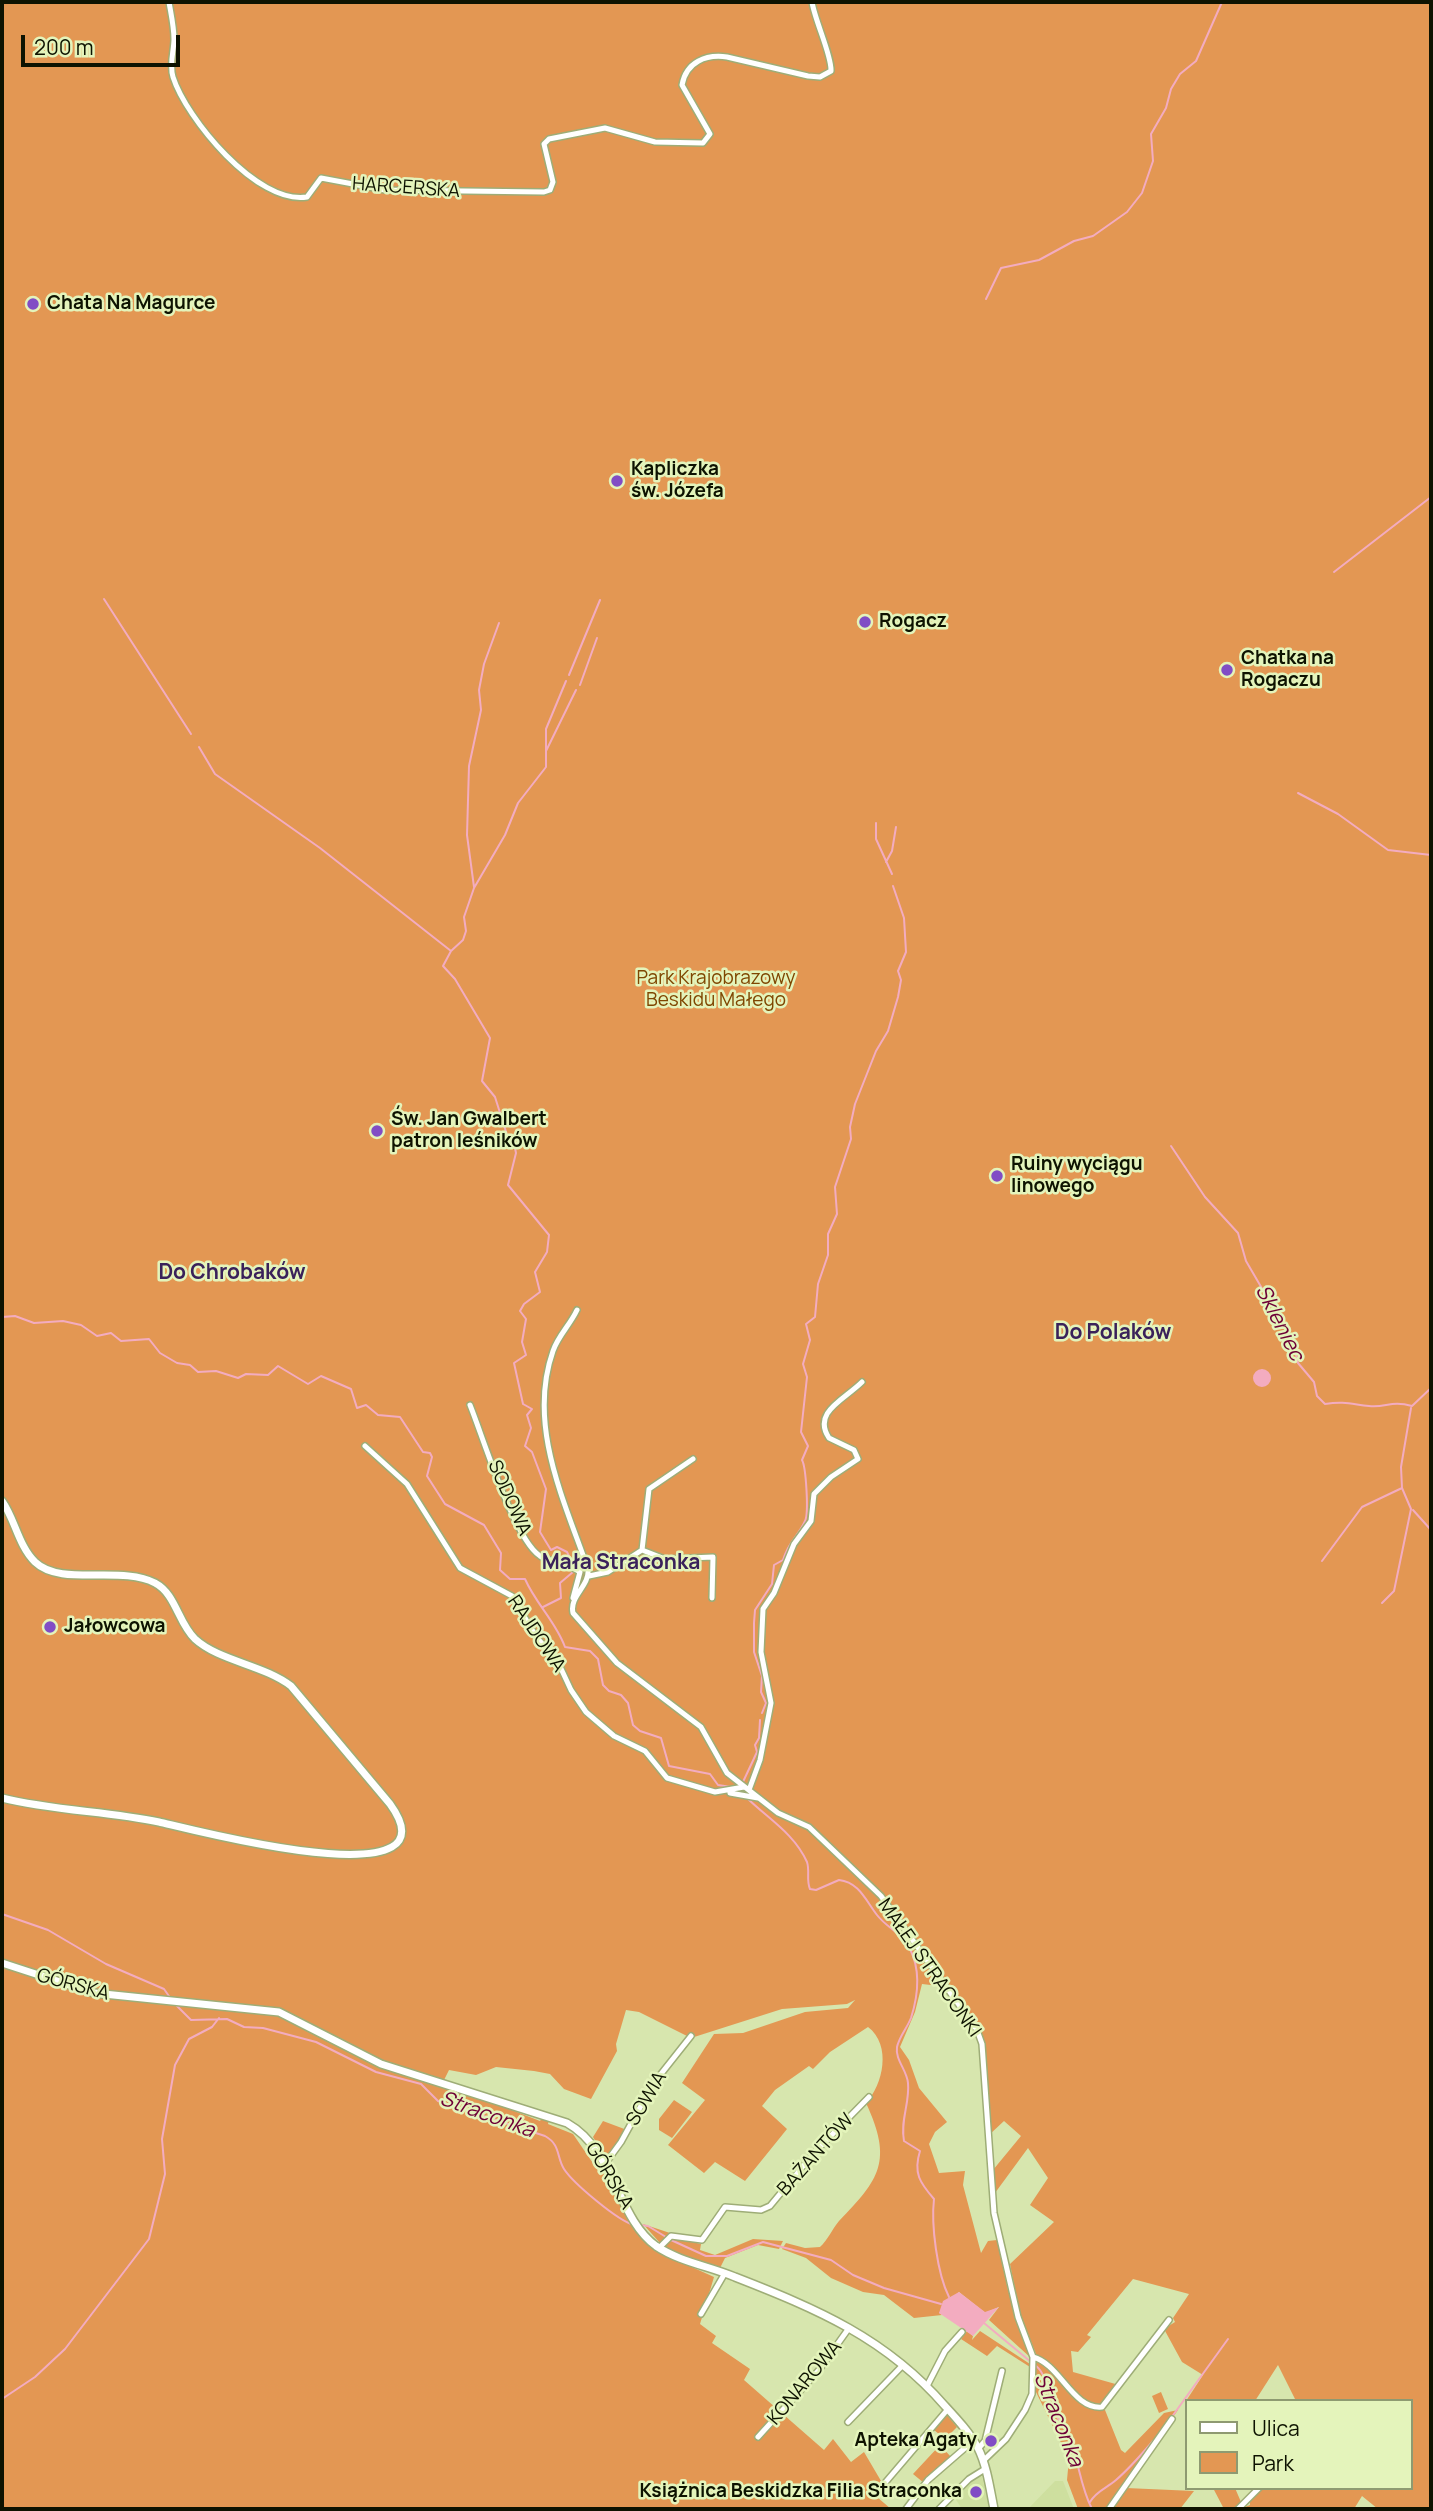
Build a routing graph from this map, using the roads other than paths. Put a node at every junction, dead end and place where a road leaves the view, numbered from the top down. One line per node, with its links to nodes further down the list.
1 (169, 2): 2 (street, HARCERSKA)
2 (812, 2)
3 (577, 1310): 10 (street)
4 (862, 1382): 13 (street)
5 (470, 1405): 12 (street, SODOWA)
6 (365, 1446): 14 (street, RAJDOWA)
7 (693, 1458): 9 (street)
8 (2, 1501): 15 (street)
9 (642, 1550): 10 (street); 11 (street)
10 (589, 1576): 12 (street)
11 (712, 1598)
12 (572, 1603): 13 (street, MAŁEJ STRACONKI)
13 (745, 1789): 14 (street, RAJDOWA); 16 (street, MAŁEJ STRACONKI)
14 (729, 1792): 16 (street, RAJDOWA)
15 (2, 1798)
16 (758, 1798): 27 (street, MAŁEJ STRACONKI)
17 (2, 1963): 20 (street, GÓRSKA)
18 (691, 2036): 20 (street, SOWIA)
19 (869, 2097): 21 (street, BAŻANTÓW)
20 (605, 2164): 21 (street, GÓRSKA)
21 (659, 2248): 22 (street, GÓRSKA)
22 (725, 2273): 23 (street); 25 (street, GÓRSKA)
23 (701, 2314)
24 (1169, 2320): 27 (street)
25 (849, 2328): 28 (street, GÓRSKA); 34 (street, KONAROWA)
26 (962, 2332): 30 (street)
27 (1033, 2359): 37 (street, MAŁEJ STRACONKI)
28 (903, 2365): 30 (street, GÓRSKA); 33 (street)
29 (1002, 2371): 36 (street)
30 (927, 2386): 31 (street, GÓRSKA)
31 (948, 2409): 35 (street, GÓRSKA); 38 (street)
32 (1172, 2419): 43 (street)
33 (848, 2421)
34 (758, 2437)
35 (973, 2441): 36 (street, GÓRSKA); 40 (street)
36 (978, 2449): 37 (street, GÓRSKA)
37 (984, 2465): 41 (street, MAŁEJ STRACONKI); 42 (street, GÓRSKA)
38 (884, 2484)
39 (1257, 2490): 44 (street)
40 (906, 2509)
41 (939, 2509)
42 (994, 2509)
43 (1109, 2509)
44 (1238, 2509)

